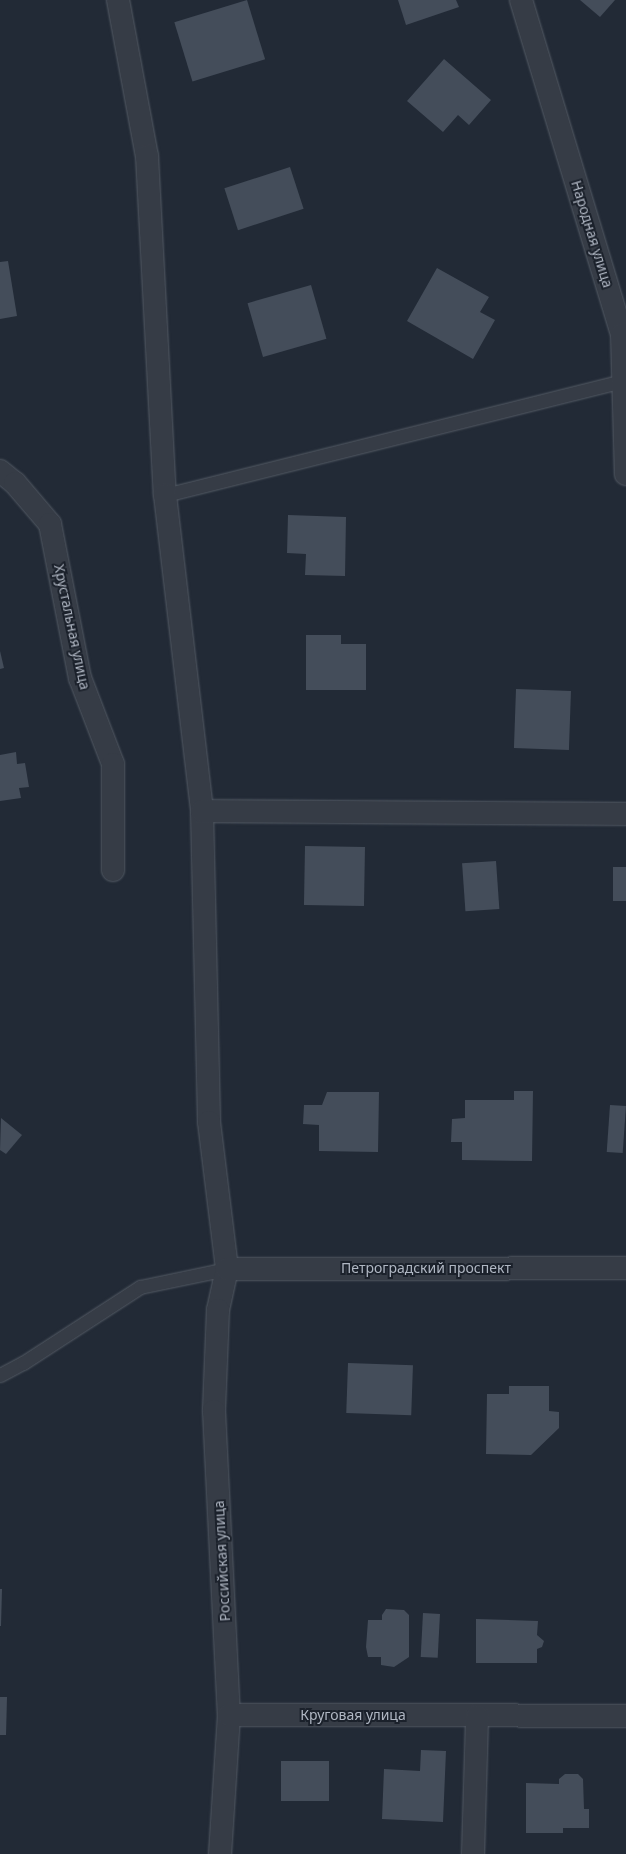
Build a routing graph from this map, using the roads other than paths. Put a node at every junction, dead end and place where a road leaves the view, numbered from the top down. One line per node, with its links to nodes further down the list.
1 (118, 0): 6 (street, Российская улица)
2 (521, 0): 3 (street, Народная улица)
3 (626, 381): 5 (street, Народная улица); 6 (lane)
4 (0, 471): 9 (street, Хрустальная улица)
5 (626, 474)
6 (165, 495): 7 (street, Российская улица)
7 (202, 811): 8 (street); 11 (street, Российская улица)
8 (626, 814)
9 (113, 870)
10 (626, 1268): 11 (street, Петроградский проспект)
11 (227, 1269): 12 (lane); 13 (street, Российская улица)
12 (0, 1375)
13 (229, 1715): 14 (street, Круговая улица); 16 (street, Российская улица)
14 (477, 1716): 15 (street, Круговая улица); 17 (street)
15 (626, 1716)
16 (220, 1854)
17 (473, 1854)

